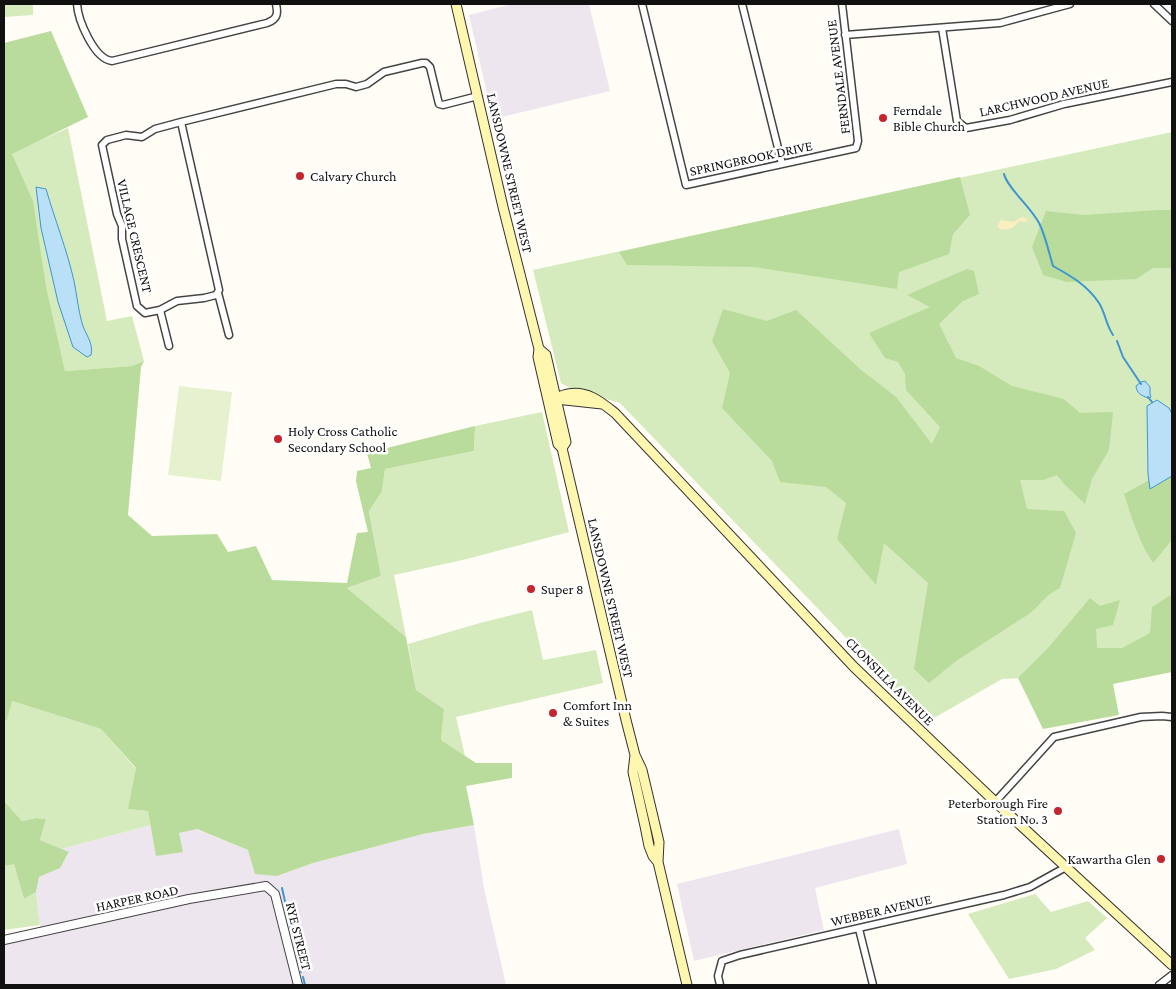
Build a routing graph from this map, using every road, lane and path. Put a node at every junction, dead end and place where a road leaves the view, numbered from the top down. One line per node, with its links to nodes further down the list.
1 (77, 4): 2 (street)
2 (276, 4)
3 (456, 4): 13 (main road, LANSDOWNE STREET WEST)
4 (642, 4): 16 (street, SPRINGBROOK DRIVE)
5 (742, 4): 16 (street)
6 (842, 4): 11 (street, FERNDALE AVENUE)
7 (1070, 4): 10 (street)
8 (1154, 4): 9 (street)
9 (1172, 21)
10 (942, 28): 11 (street); 12 (street, LARCHWOOD AVENUE)
11 (845, 35): 15 (street, FERNDALE AVENUE)
12 (1172, 82)
13 (478, 96): 14 (street, VILLAGE CRESCENT); 21 (main road, LANSDOWNE STREET WEST)
14 (181, 122): 17 (street); 18 (street, VILLAGE CRESCENT)
15 (856, 148): 16 (street, SPRINGBROOK DRIVE)
16 (782, 164)
17 (218, 293): 18 (street, VILLAGE CRESCENT); 19 (street)
18 (160, 310): 20 (street)
19 (229, 335)
20 (169, 346)
21 (552, 400): 23 (main road, CLONSILLA AVENUE); 31 (main road, LANSDOWNE STREET WEST)
22 (1172, 717): 23 (street)
23 (996, 801): 24 (main road, CLONSILLA AVENUE)
24 (1066, 867): 26 (street, WEBBER AVENUE); 28 (main road, CLONSILLA AVENUE)
25 (275, 894): 27 (street, HARPER ROAD); 30 (street, RYE STREET)
26 (858, 929): 32 (street, WEBBER AVENUE); 33 (street)
27 (4, 940)
28 (1172, 965)
29 (1172, 975): 34 (street)
30 (298, 985)
31 (687, 985)
32 (720, 985)
33 (873, 985)
34 (1160, 985)

